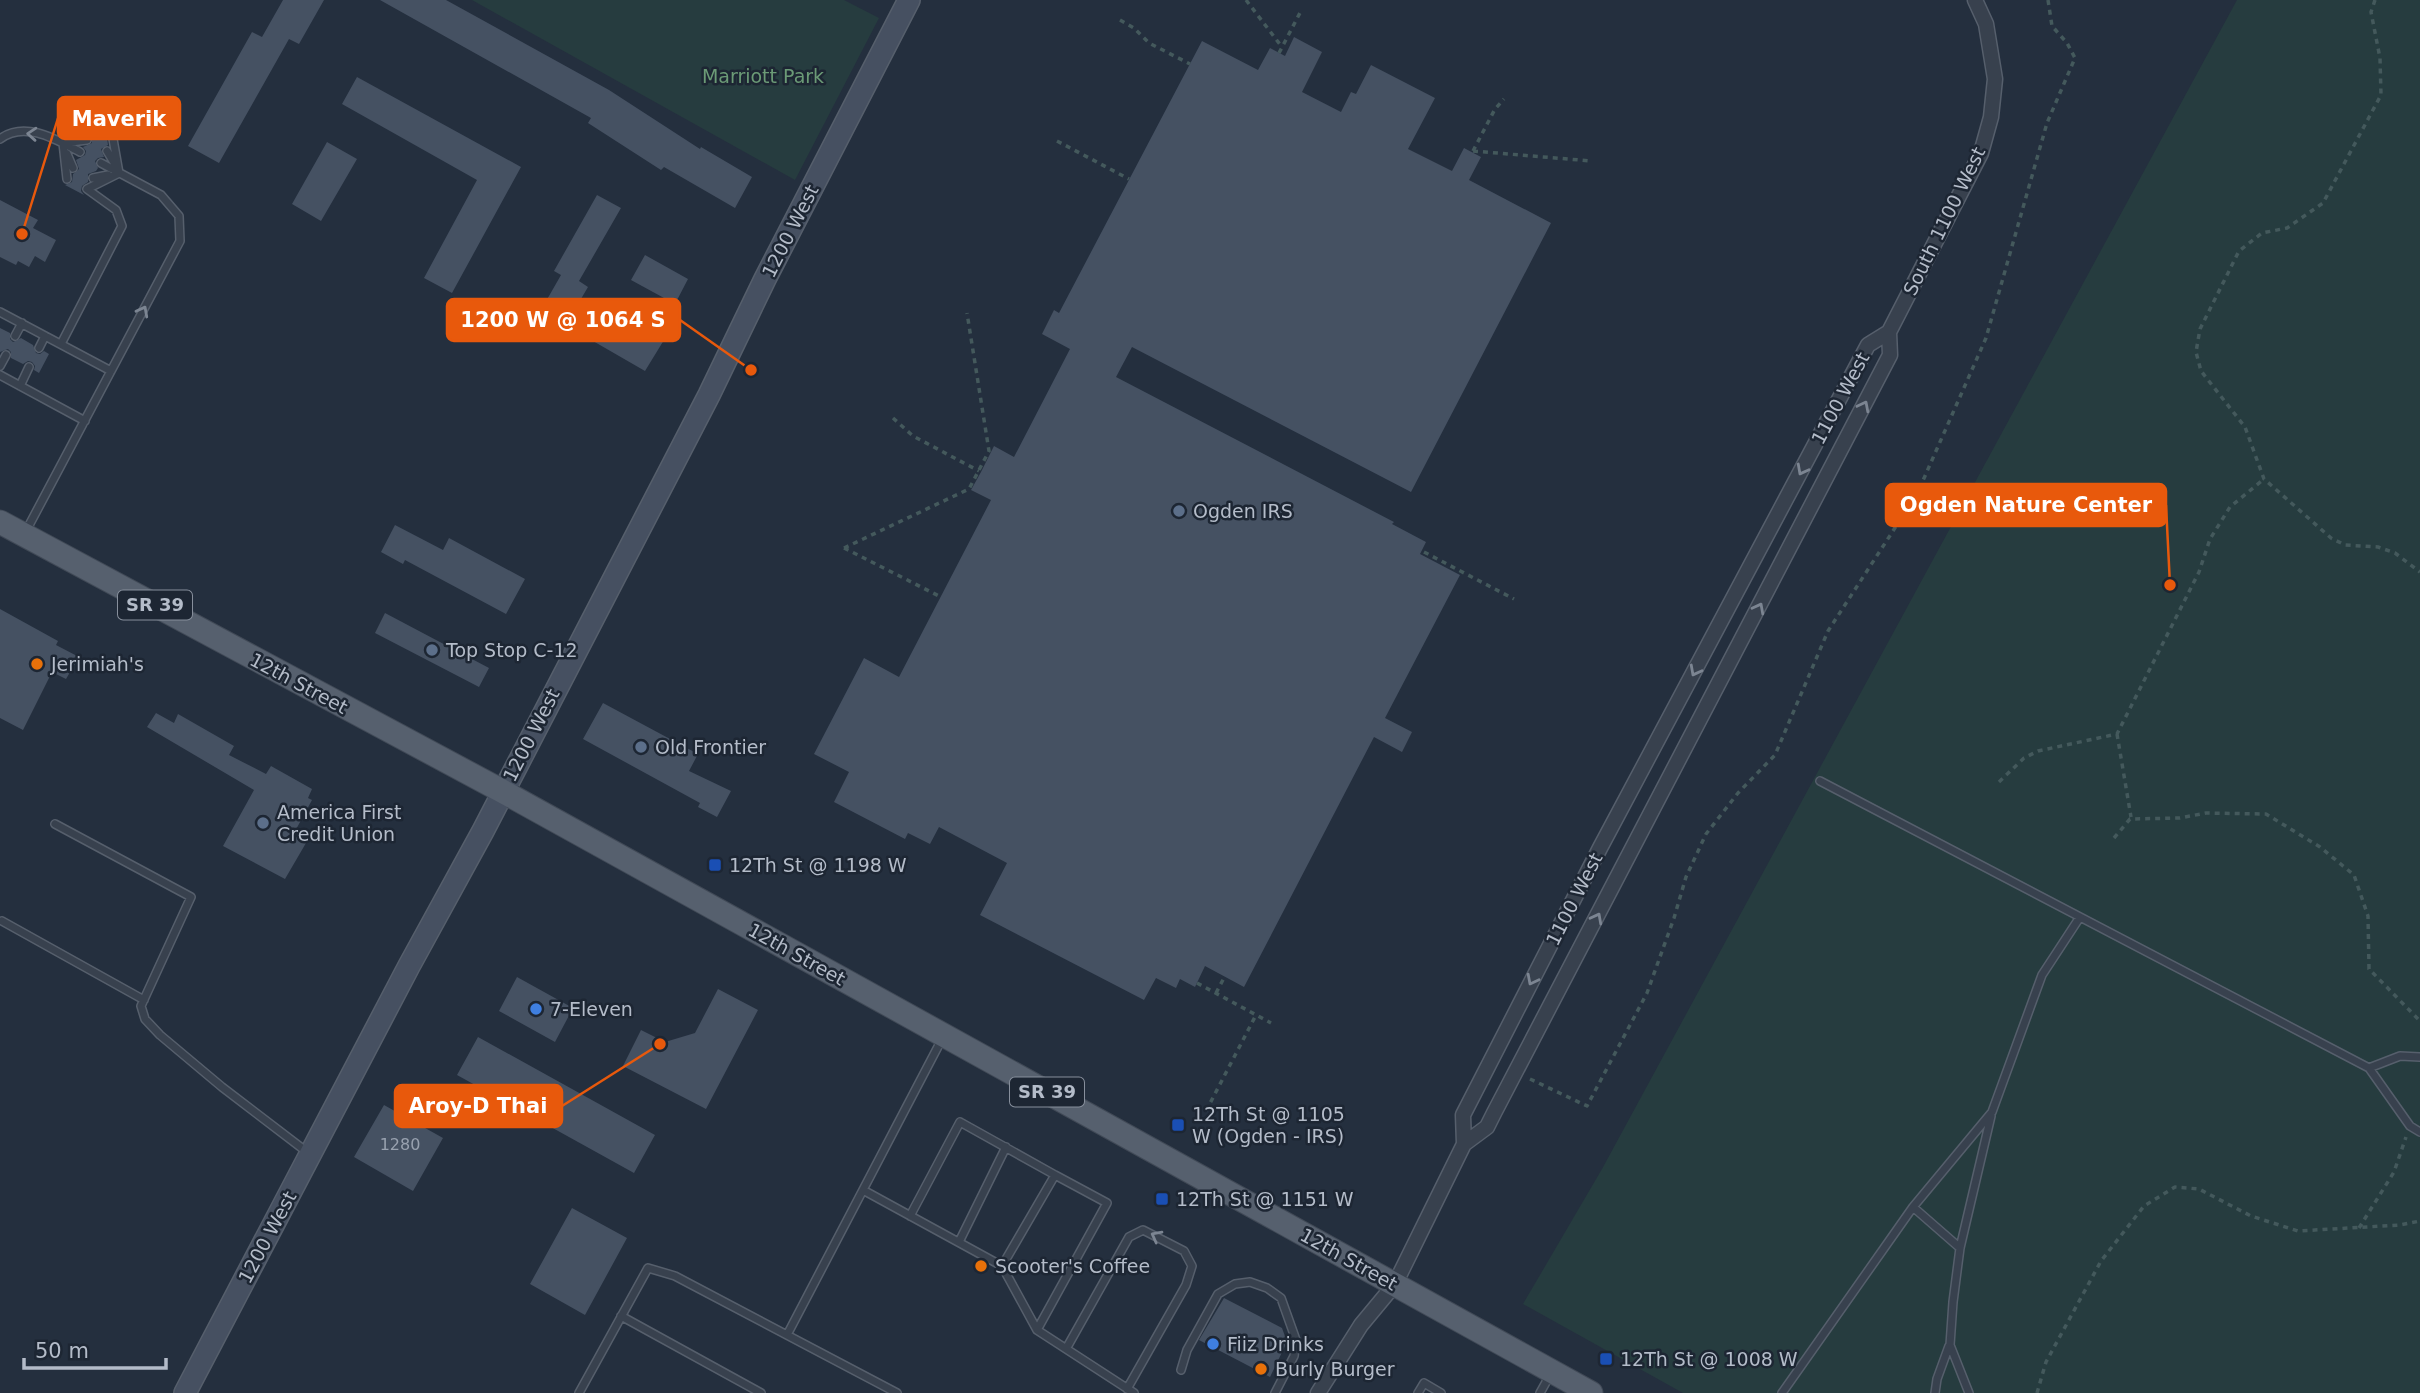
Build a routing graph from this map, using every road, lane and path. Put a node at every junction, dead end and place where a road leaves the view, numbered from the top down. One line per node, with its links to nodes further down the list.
1 (909, 0): 54 (street, 1200 West)
2 (1246, 0): 8 (path)
3 (1975, 0): 30 (street, South 1100 West)
4 (2048, 0): 71 (path)
5 (2375, 0): 44 (path)
6 (1302, 9): 8 (path)
7 (1120, 20): 10 (path)
8 (1282, 47): 9 (path)
9 (1279, 53)
10 (1190, 64)
11 (1504, 99): 20 (path)
12 (92, 129): 17 (lane)
13 (0, 139): 17 (lane, one-way to 13)
14 (113, 139): 23 (lane)
15 (87, 140): 17 (lane)
16 (1057, 141): 26 (path)
17 (63, 143): 19 (lane); 22 (lane); 25 (lane)
18 (107, 151): 23 (lane)
19 (80, 152)
20 (1591, 160)
21 (101, 163): 23 (lane)
22 (73, 168)
23 (120, 173): 24 (lane); 33 (lane); 38 (lane, one-way to 23)
24 (93, 178)
25 (67, 179)
26 (1129, 179)
27 (0, 312): 29 (lane)
28 (967, 313): 43 (path)
29 (22, 323): 31 (lane); 32 (lane)
30 (1889, 332): 69 (street, 1100 West, one-way to 69); 71 (street, 1100 West, one-way to 30)
31 (15, 336)
32 (45, 336): 33 (lane); 34 (lane)
33 (61, 344): 38 (lane)
34 (39, 348)
35 (6, 355): 36 (lane)
36 (0, 366)
37 (29, 367): 40 (lane)
38 (111, 371): 42 (lane)
39 (0, 375): 40 (lane)
40 (20, 386): 42 (lane)
41 (893, 418): 43 (path)
42 (85, 421): 46 (lane)
43 (979, 471): 49 (path)
44 (2264, 479): 48 (path); 51 (path)
45 (0, 522): 46 (main road, 12th Street / SR 39)
46 (24, 535): 54 (main road, 12th Street / SR 39)
47 (1424, 552): 50 (path)
48 (2420, 572)
49 (941, 597)
50 (1514, 599)
51 (2117, 734): 53 (path); 55 (path)
52 (1820, 781): 58 (lane)
53 (1999, 782)
54 (502, 791): 67 (main road, 12th Street / SR 39); 78 (street, 1200 West)
55 (2131, 817)
56 (55, 824): 63 (lane)
57 (2114, 838): 65 (path)
58 (2080, 917): 70 (lane); 73 (lane)
59 (2, 921): 63 (lane)
60 (1225, 976): 62 (path)
61 (1197, 983): 62 (path)
62 (1216, 993): 64 (path)
63 (144, 1000): 78 (lane)
64 (1256, 1015): 66 (path); 72 (path)
65 (2420, 1020)
66 (1271, 1023)
67 (944, 1035): 80 (lane); 88 (main road, 12th Street / SR 39)
68 (2420, 1057): 70 (lane)
69 (1488, 1066): 71 (street); 76 (street, 1100 West)
70 (2369, 1069): 74 (lane)
71 (1513, 1076): 76 (street, 1100 West)
72 (1206, 1111)
73 (1992, 1112): 81 (lane); 86 (lane)
74 (2410, 1126): 75 (lane); 84 (path)
75 (2420, 1132)
76 (1464, 1144): 88 (street, 1100 West)
77 (1006, 1147): 79 (lane); 82 (lane); 85 (lane)
78 (310, 1155): 97 (street, 1200 West)
79 (1055, 1175): 87 (lane); 90 (lane)
80 (863, 1190): 82 (lane); 91 (lane)
81 (1913, 1207): 86 (lane); 107 (lane)
82 (910, 1216): 85 (lane)
83 (2420, 1221): 84 (path)
84 (2359, 1228): 110 (path)
85 (959, 1242): 87 (lane)
86 (1960, 1248): 92 (lane)
87 (1002, 1266): 90 (lane)
88 (1395, 1284): 95 (main road, 12th Street / SR 39); 102 (street, 1100 West)
89 (621, 1317): 91 (lane); 98 (lane); 99 (lane)
90 (1037, 1330): 93 (lane)
91 (787, 1335): 100 (lane)
92 (1950, 1345): 108 (lane); 109 (lane)
93 (1066, 1349): 96 (lane); 96 (lane, one-way to 93)
94 (1181, 1370): 101 (lane)
95 (1552, 1371): 105 (lane); 106 (main road, 12th Street / SR 39)
96 (1130, 1391)
97 (186, 1393)
98 (579, 1393)
99 (761, 1393)
100 (897, 1393)
101 (1275, 1393)
102 (1318, 1393)
103 (1418, 1393): 104 (lane)
104 (1441, 1393)
105 (1540, 1393)
106 (1591, 1393)
107 (1782, 1393)
108 (1935, 1393)
109 (1969, 1393)
110 (2036, 1393)

